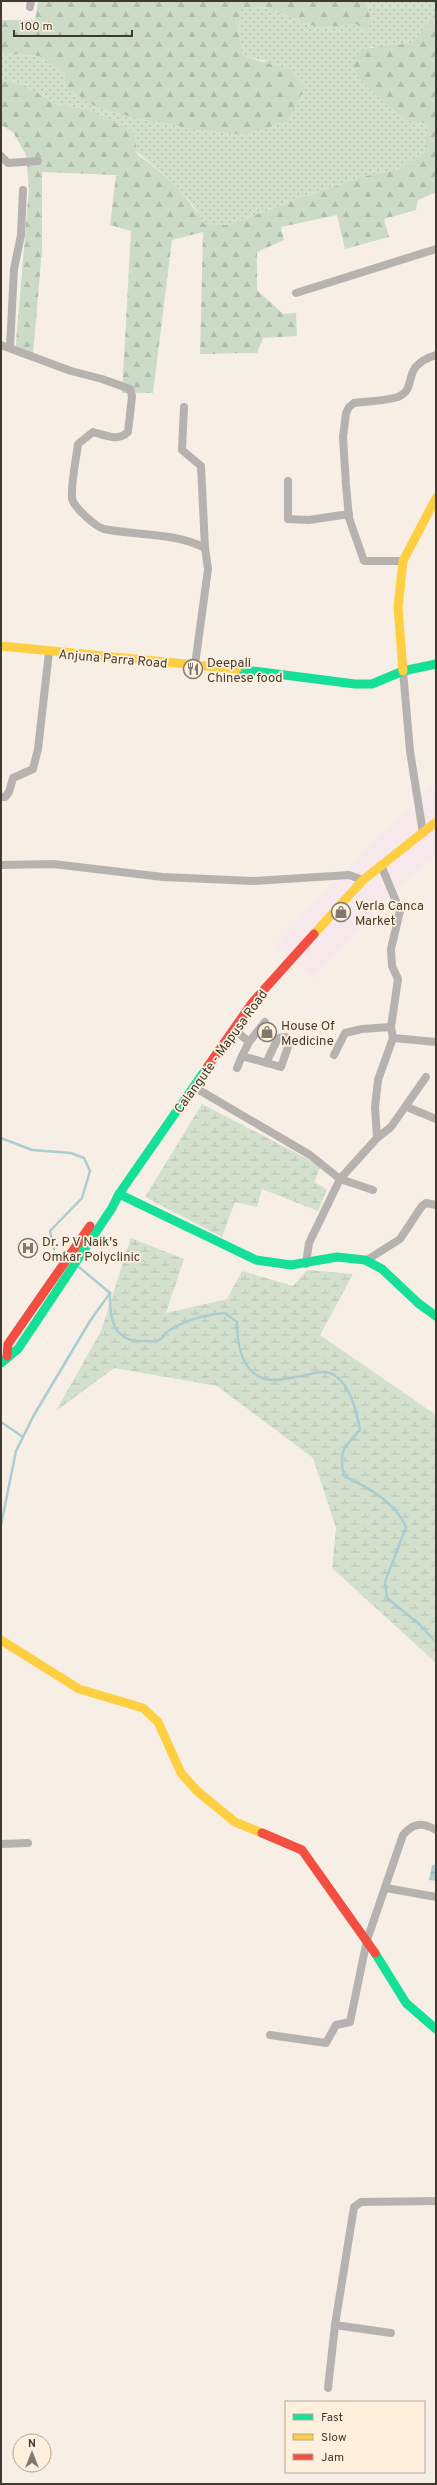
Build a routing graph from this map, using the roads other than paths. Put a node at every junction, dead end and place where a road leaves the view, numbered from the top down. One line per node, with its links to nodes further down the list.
1 (1, 156): 2 (street)
2 (38, 161)
3 (23, 190): 7 (street)
4 (436, 249): 5 (street)
5 (296, 294)
6 (1, 345): 7 (street)
7 (10, 347): 13 (street)
8 (436, 355): 12 (street)
9 (184, 407): 13 (street)
10 (288, 481): 12 (street)
11 (436, 498): 14 (street)
12 (349, 514): 14 (street)
13 (205, 548): 18 (street)
14 (403, 561): 19 (street)
15 (1, 646): 16 (street, Anjuna Parra Road)
16 (49, 652): 18 (street, Anjuna Parra Road); 20 (street)
17 (436, 664): 19 (street, Anjuna Parra Road)
18 (195, 665): 19 (street, Anjuna Parra Road)
19 (403, 671): 23 (street)
20 (1, 797)
21 (436, 813): 23 (street, Calangute - Mapusa Road)
22 (436, 822): 23 (street, Calangute - Mapusa Road)
23 (423, 830): 25 (street, Calangute - Mapusa Road)
24 (1, 865): 26 (street)
25 (382, 865): 26 (street, Calangute - Mapusa Road); 28 (street)
26 (363, 880): 29 (street, Calangute - Mapusa Road)
27 (265, 1022): 31 (street)
28 (391, 1028): 30 (street); 33 (street)
29 (234, 1029): 31 (street); 38 (street, Calangute - Mapusa Road)
30 (393, 1038): 32 (street); 41 (street)
31 (249, 1042): 34 (street)
32 (436, 1042)
33 (334, 1055)
34 (242, 1056): 35 (street); 36 (street)
35 (266, 1063)
36 (237, 1068)
37 (426, 1077): 39 (street)
38 (194, 1087): 42 (street); 44 (street, Calangute - Mapusa Road)
39 (407, 1107): 40 (street); 41 (street)
40 (436, 1119)
41 (377, 1138): 42 (street)
42 (340, 1179): 43 (street); 47 (street)
43 (373, 1190)
44 (119, 1194): 47 (street); 49 (street, Calangute - Mapusa Road)
45 (436, 1205): 46 (street)
46 (367, 1260): 47 (street); 48 (street)
47 (306, 1264)
48 (436, 1316)
49 (3, 1357)
50 (1, 1640): 56 (street)
51 (436, 1830): 54 (street)
52 (1, 1844): 53 (street)
53 (28, 1844)
54 (386, 1888): 55 (street); 56 (street)
55 (436, 1897)
56 (367, 1940): 57 (street); 58 (street)
57 (436, 2029)
58 (270, 2035)
59 (436, 2201): 60 (street)
60 (335, 2325): 61 (street); 62 (street)
61 (391, 2333)
62 (328, 2388)

